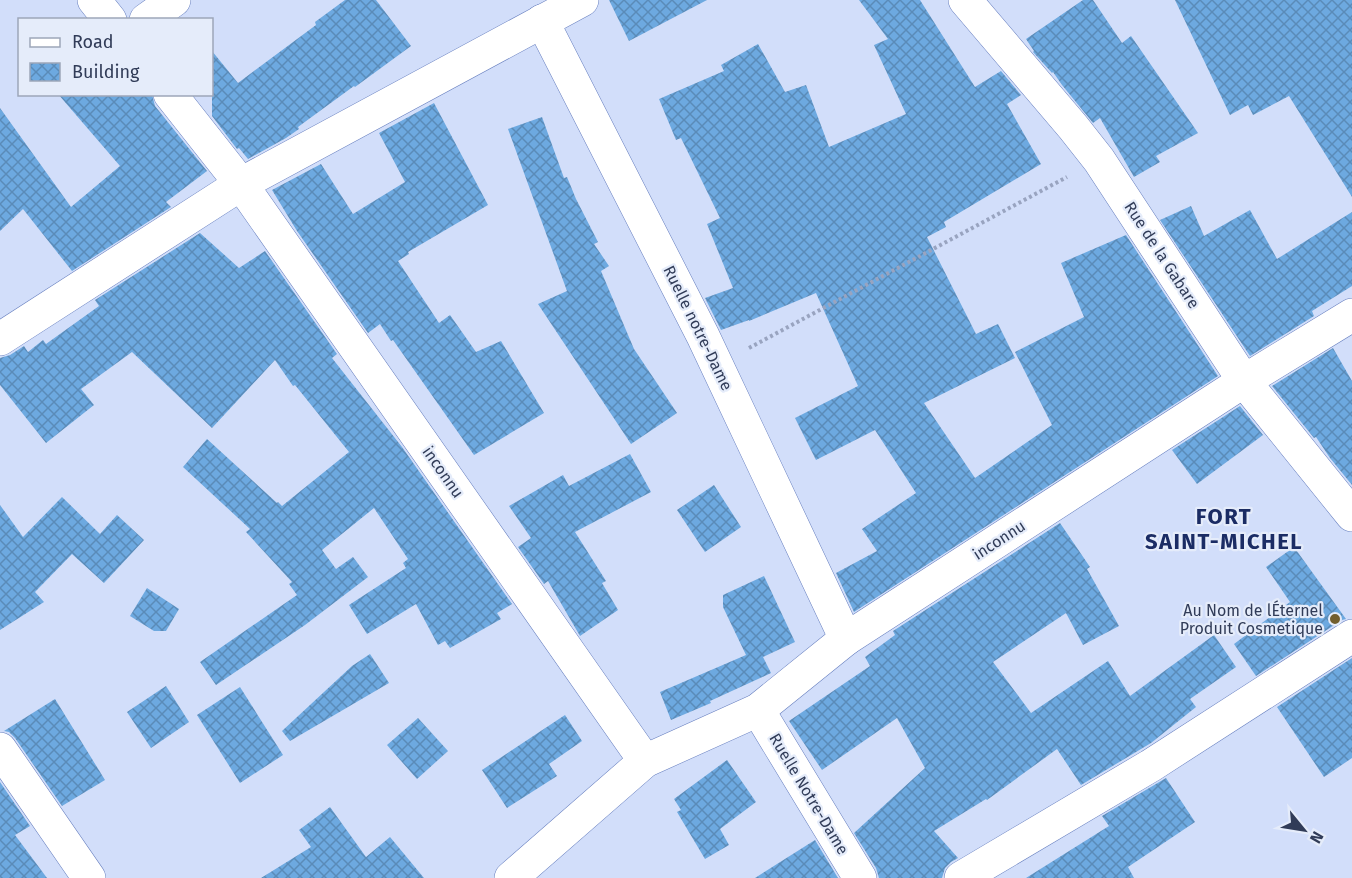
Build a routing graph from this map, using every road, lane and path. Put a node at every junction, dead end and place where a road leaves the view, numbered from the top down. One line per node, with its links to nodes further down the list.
1 (94, 0): 5 (street)
2 (174, 0): 6 (street)
3 (582, 0): 7 (street)
4 (965, 0): 9 (street, Rue de la Gabare)
5 (108, 18)
6 (149, 18)
7 (542, 21): 10 (street); 13 (street, Ruelle notre-Dame)
8 (172, 96): 10 (street, inconnu)
9 (1100, 160): 13 (path); 14 (street, Rue de la Gabare)
10 (241, 184): 12 (street); 20 (street, inconnu)
11 (1352, 315): 14 (street, inconnu)
12 (0, 339)
13 (717, 365): 17 (street, Ruelle notre-Dame)
14 (1244, 381): 15 (street, Rue de la Gabare); 17 (street, inconnu)
15 (1352, 515)
16 (1352, 636): 24 (street)
17 (846, 639): 18 (street, inconnu)
18 (758, 710): 20 (street, inconnu); 23 (street, Ruelle Notre-Dame)
19 (0, 749): 21 (street)
20 (645, 761): 22 (street, inconnu)
21 (89, 878)
22 (511, 878)
23 (860, 878)
24 (961, 878)

